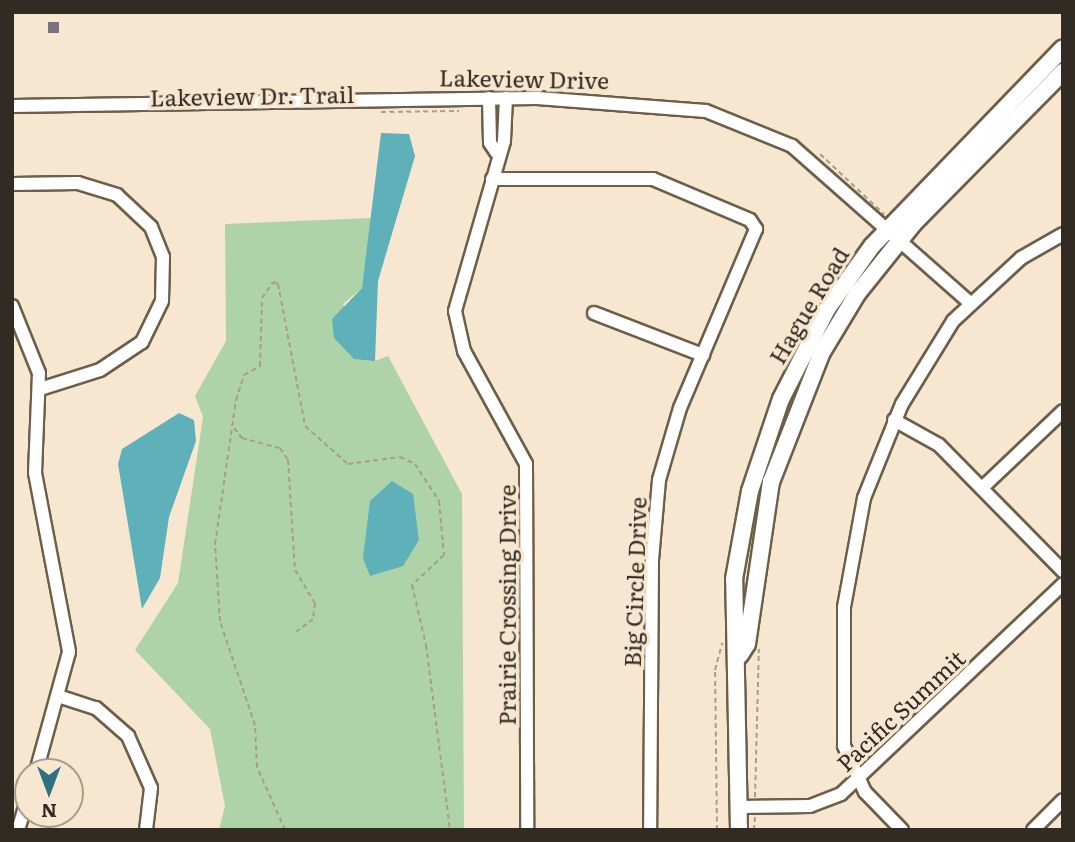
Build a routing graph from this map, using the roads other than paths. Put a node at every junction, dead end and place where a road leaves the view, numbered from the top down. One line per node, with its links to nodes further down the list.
1 (1063, 48): 9 (main road, Hague Road)
2 (1063, 72): 11 (main road, Hague Road)
3 (489, 98): 4 (street, Lakeview Drive); 5 (street, Lakeview Drive); 6 (street, Prairie Crossing Drive)
4 (506, 98): 6 (street, Prairie Crossing Drive); 9 (street, Lakeview Drive)
5 (12, 106)
6 (496, 152): 7 (street, Prairie Crossing Drive)
7 (492, 179): 15 (street, Big Circle Drive); 30 (street, Prairie Crossing Drive)
8 (12, 184): 16 (street)
9 (887, 228): 11 (street, Lakeview Drive); 22 (main road, Hague Road)
10 (1063, 234): 12 (street)
11 (899, 240): 12 (street, Lakeview Drive); 22 (main road, Hague Road)
12 (969, 302): 18 (street)
13 (12, 306): 16 (street)
14 (594, 313): 15 (street)
15 (703, 355): 31 (street, Big Circle Drive)
16 (40, 389): 23 (street)
17 (1063, 411): 19 (street)
18 (894, 420): 19 (street); 25 (street)
19 (982, 488): 20 (street)
20 (1063, 571)
21 (1063, 584): 25 (street, Pacific Summit)
22 (740, 655): 27 (main road, Hague Road)
23 (58, 696): 24 (street); 29 (street)
24 (40, 758)
25 (857, 780): 27 (street, Pacific Summit); 32 (street)
26 (1063, 800): 33 (street)
27 (739, 807): 28 (main road, Hague Road)
28 (749, 829)
29 (146, 830)
30 (527, 830)
31 (650, 830)
32 (902, 830)
33 (1033, 830)

